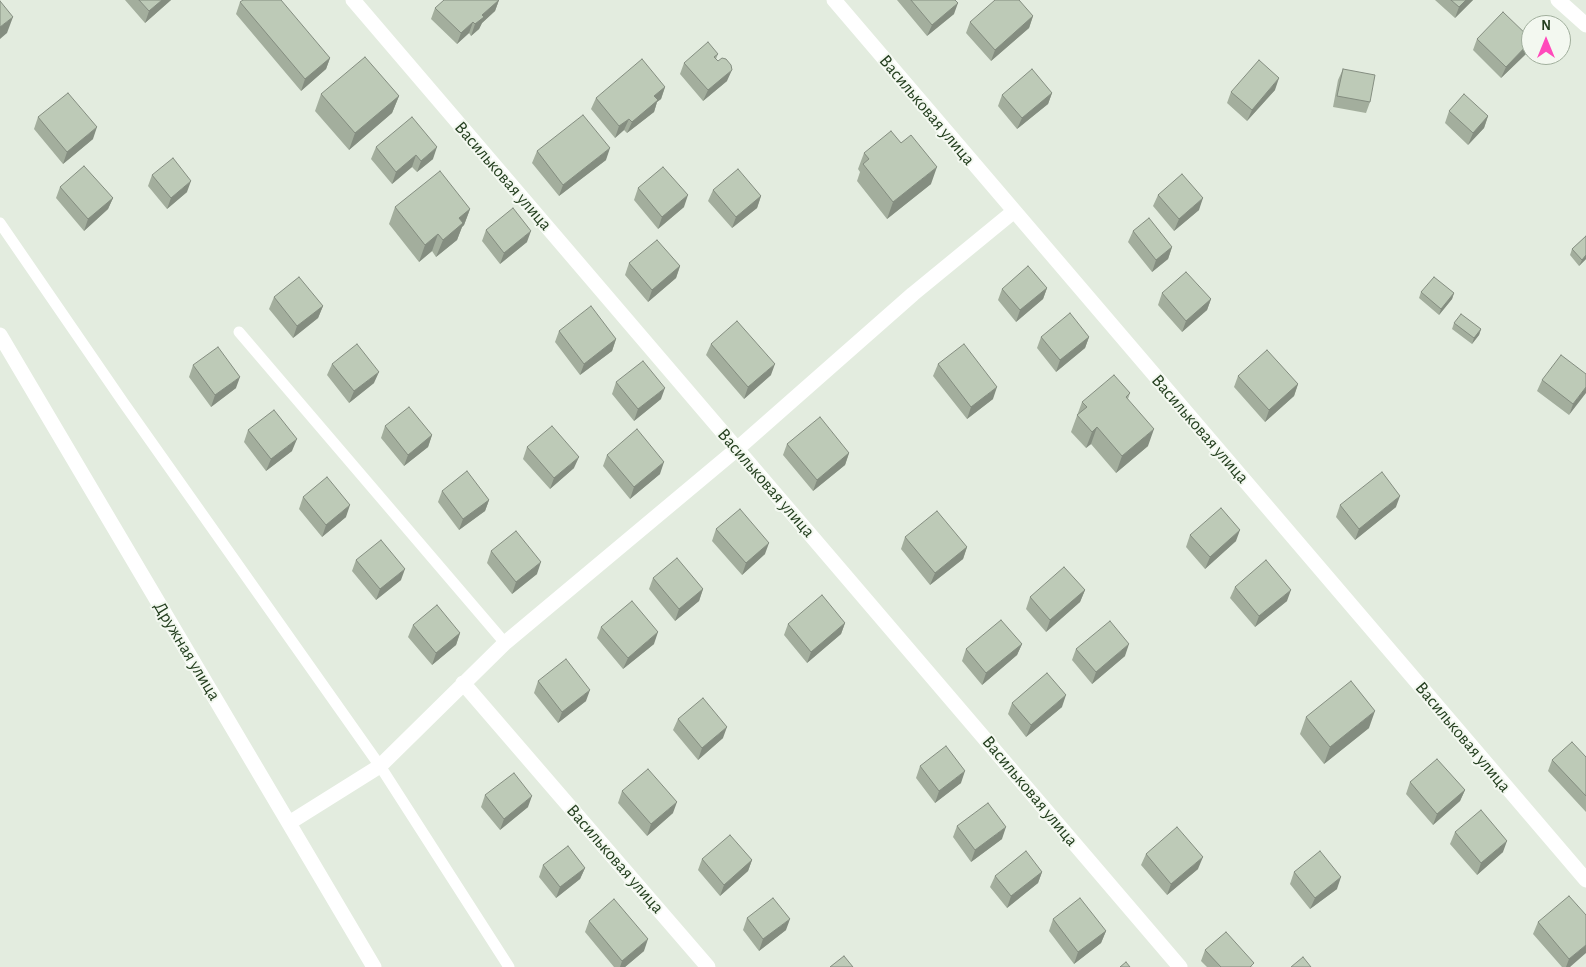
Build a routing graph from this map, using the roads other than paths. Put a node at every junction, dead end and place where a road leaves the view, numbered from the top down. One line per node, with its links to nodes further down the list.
1 (353, 0): 9 (street, Васильковая улица)
2 (834, 0): 5 (street, Васильковая улица)
3 (1558, 0): 4 (street)
4 (1586, 25)
5 (1013, 212): 9 (street); 14 (street, Васильковая улица)
6 (0, 223): 12 (lane)
7 (239, 332): 10 (lane)
8 (0, 335): 13 (street, Дружная улица)
9 (737, 449): 10 (street); 18 (street, Васильковая улица)
10 (505, 643): 11 (street)
11 (463, 683): 12 (street); 17 (street, Васильковая улица)
12 (380, 766): 13 (street); 16 (lane)
13 (289, 823): 15 (street, Дружная улица)
14 (1586, 880)
15 (374, 967)
16 (509, 967)
17 (708, 967)
18 (1180, 967)

